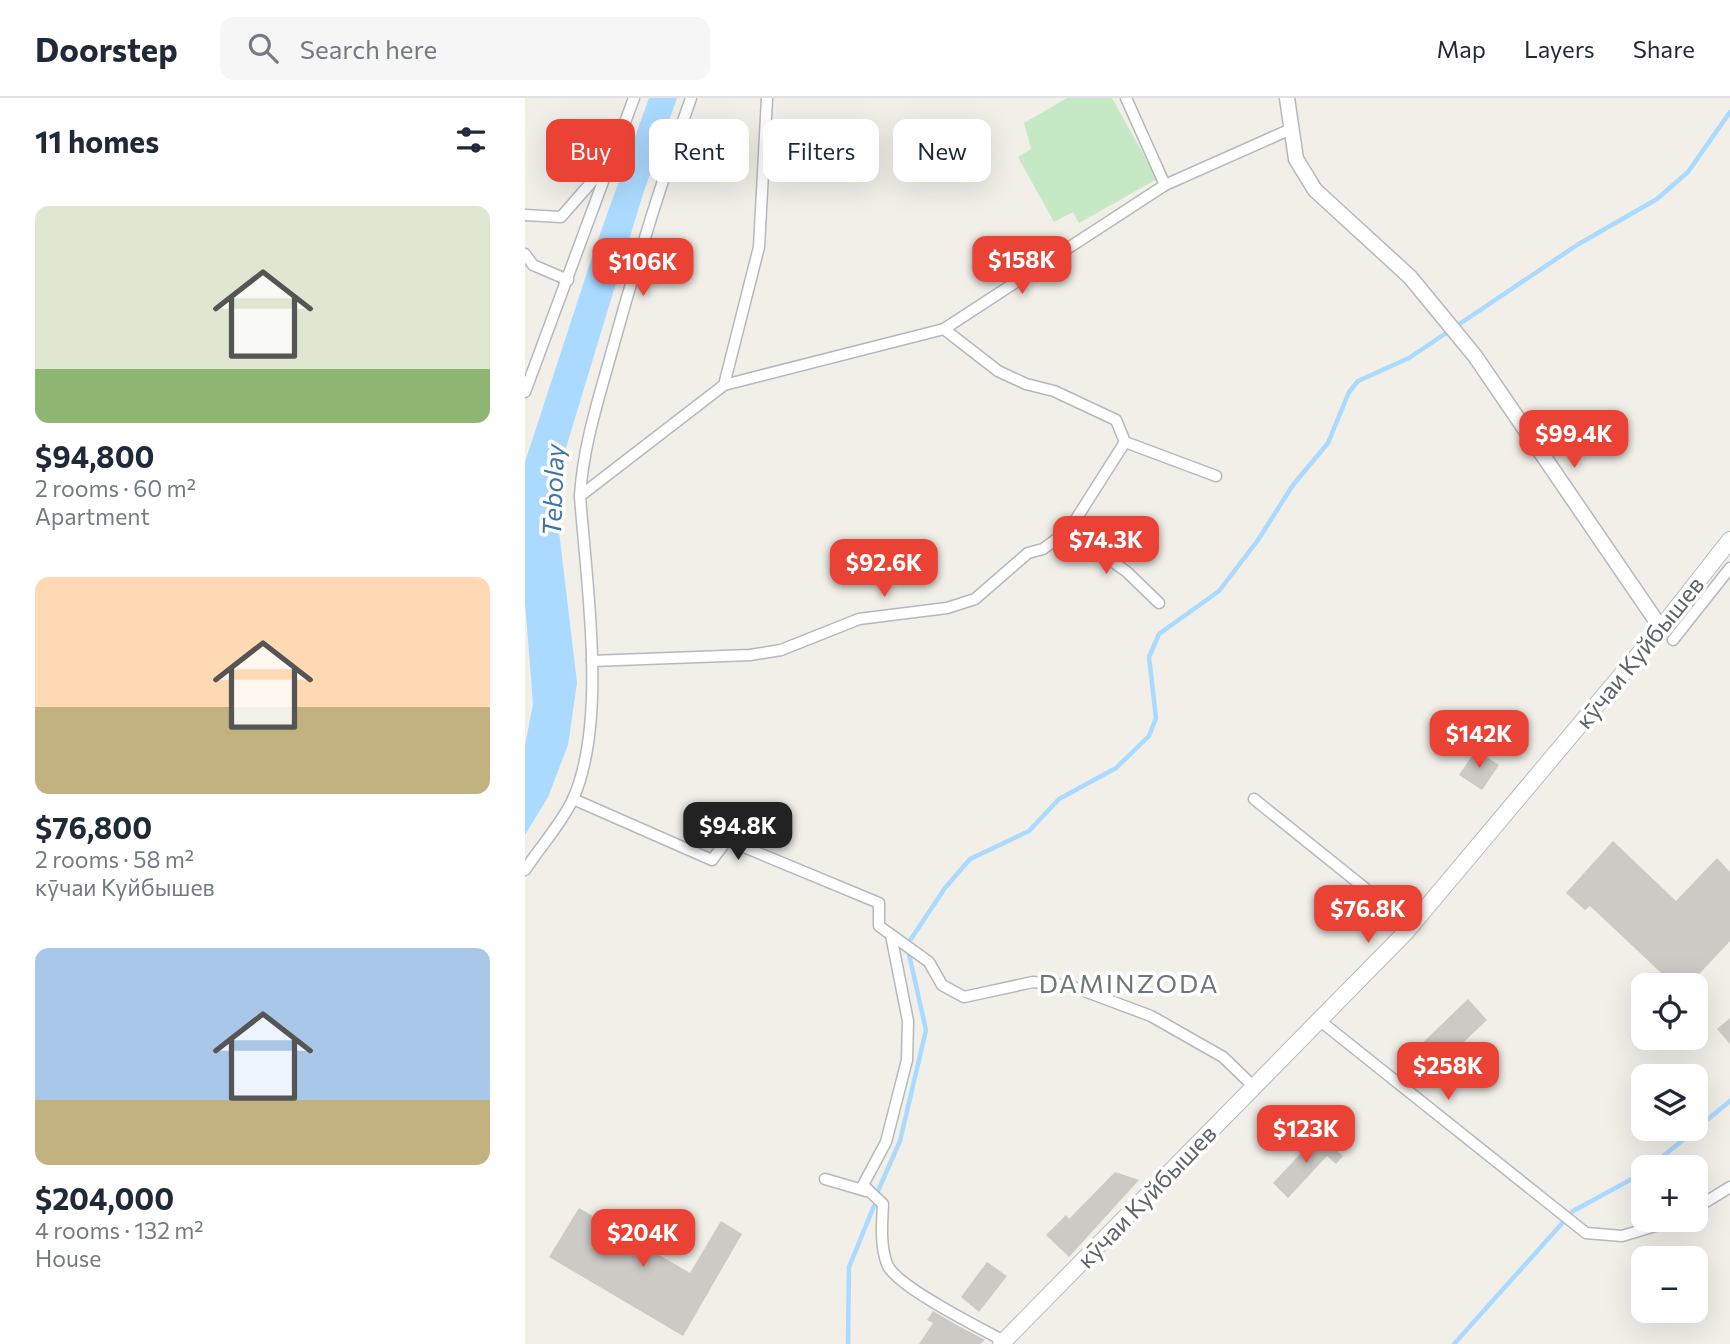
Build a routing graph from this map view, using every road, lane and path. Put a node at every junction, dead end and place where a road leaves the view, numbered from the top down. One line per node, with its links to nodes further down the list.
1 (634, 98): 6 (street)
2 (691, 98): 19 (street)
3 (767, 98): 15 (street)
4 (1126, 98): 10 (street)
5 (1287, 98): 7 (street)
6 (627, 119)
7 (1291, 129): 10 (street); 24 (street)
8 (591, 182): 11 (street)
9 (604, 182): 13 (street)
10 (1165, 184): 14 (street)
11 (525, 215)
12 (525, 254): 13 (street)
13 (568, 280): 16 (street)
14 (944, 329): 15 (street); 17 (street)
15 (724, 385): 19 (street)
16 (525, 392)
17 (1125, 442): 18 (street); 20 (street)
18 (1216, 476)
19 (580, 496): 25 (street)
20 (1069, 530): 23 (street); 25 (street)
21 (1730, 540): 24 (main road, кӯчаи Куйбышев)
22 (1730, 568): 24 (street)
23 (1159, 603)
24 (1667, 634): 29 (main road, кӯчаи Куйбышев)
25 (592, 661): 26 (street)
26 (573, 799): 28 (street); 30 (street)
27 (1254, 799): 29 (street)
28 (525, 870)
29 (1412, 926): 31 (main road, кӯчаи Куйбышев)
30 (891, 935): 32 (street); 35 (street)
31 (1319, 1020): 32 (main road, кӯчаи Куйбышев); 37 (street)
32 (1254, 1087): 38 (main road, кӯчаи Куйбышев)
33 (825, 1179): 35 (street)
34 (1730, 1187): 36 (street)
35 (866, 1191): 38 (street)
36 (1708, 1201)
37 (1635, 1232)
38 (1003, 1343)

